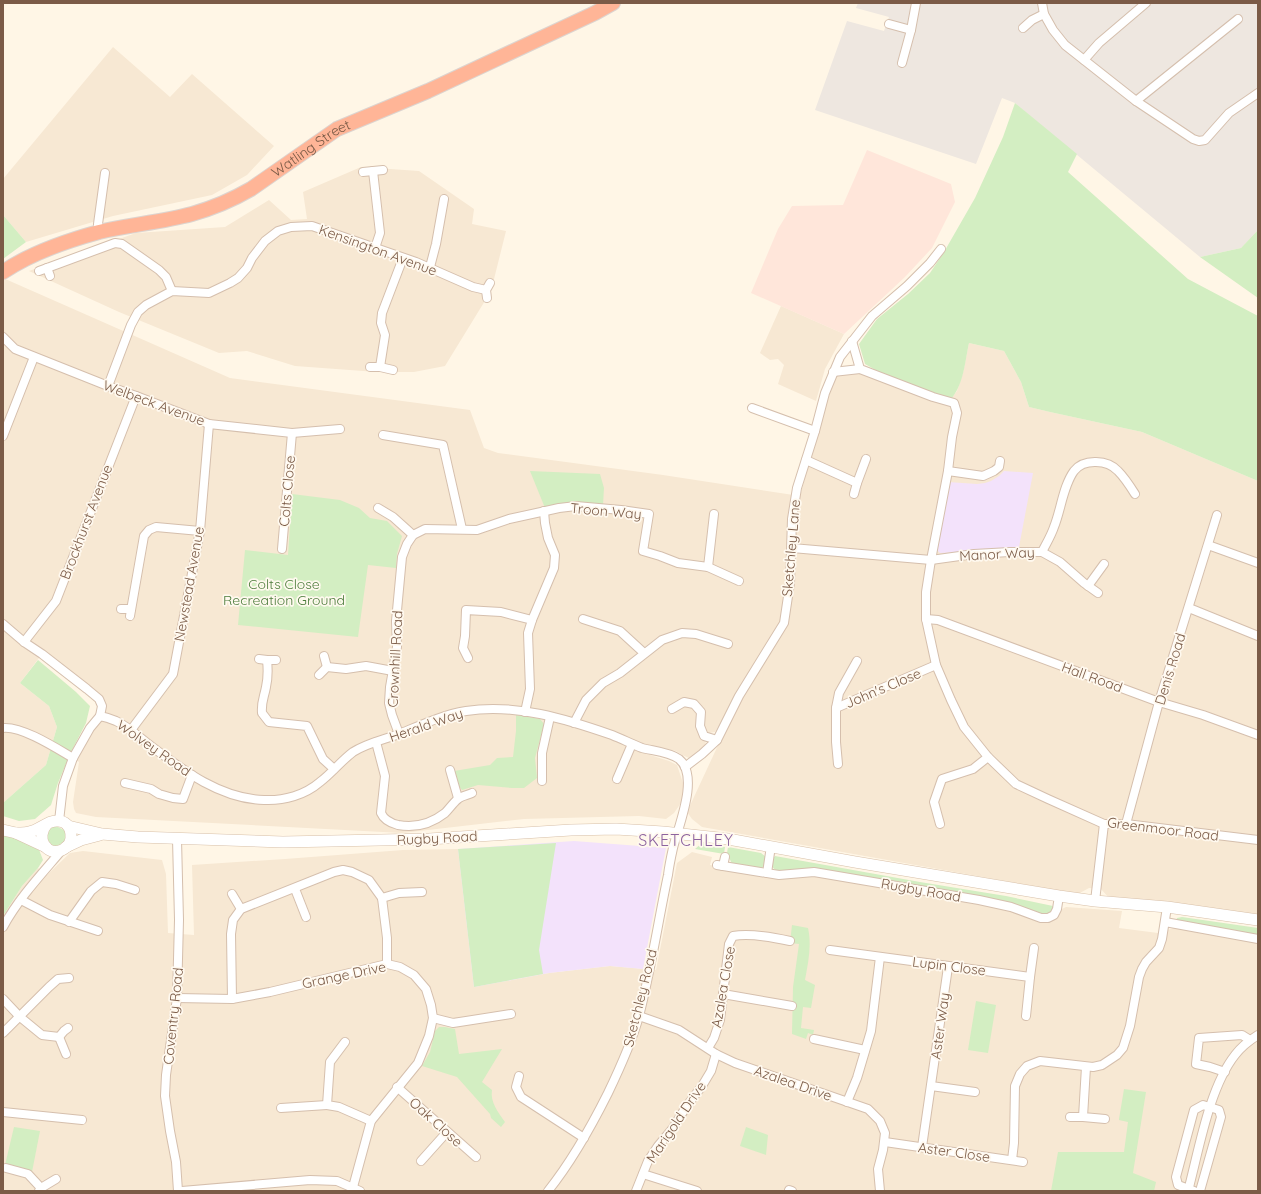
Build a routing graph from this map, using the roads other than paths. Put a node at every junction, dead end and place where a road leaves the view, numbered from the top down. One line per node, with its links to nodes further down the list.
1 (612, 3): 19 (highway, Watling Street)
2 (916, 3): 9 (street)
3 (1042, 3): 5 (street)
4 (1146, 3): 10 (street)
5 (1044, 14): 8 (street); 10 (street)
6 (1238, 19): 13 (street)
7 (889, 24): 9 (street)
8 (1023, 28)
9 (911, 30): 11 (street)
10 (1084, 60): 13 (street)
11 (902, 63)
12 (1258, 93): 13 (street)
13 (1136, 101)
14 (383, 170): 15 (street)
15 (373, 171): 16 (street); 20 (street)
16 (363, 172)
17 (104, 173): 19 (street)
18 (444, 199): 23 (street)
19 (98, 232): 25 (highway, Watling Street)
20 (375, 248): 22 (street, Kensington Avenue); 27 (street, Kensington Avenue)
21 (941, 249): 29 (street, Sketchley Lane)
22 (403, 258): 23 (street, Kensington Avenue); 32 (street)
23 (430, 267): 26 (street, Kensington Avenue)
24 (39, 271): 27 (street)
25 (3, 272)
26 (488, 290)
27 (172, 291): 36 (street)
28 (3, 337): 30 (street, Welbeck Avenue)
29 (852, 341): 33 (street); 35 (street, Sketchley Lane)
30 (34, 357): 36 (street, Welbeck Avenue); 44 (street)
31 (370, 366): 32 (street)
32 (380, 367): 34 (street)
33 (860, 369): 35 (street); 48 (street, Greenmoor Road)
34 (393, 370)
35 (833, 372): 41 (street, Sketchley Lane)
36 (108, 386): 37 (street, Welbeck Avenue)
37 (136, 396): 39 (street, Welbeck Avenue); 77 (street, Brockhurst Avenue)
38 (752, 408): 41 (street)
39 (209, 424): 42 (street, Welbeck Avenue); 57 (street, Newstead Avenue)
40 (340, 429): 42 (street, Welbeck Avenue)
41 (815, 431): 46 (street, Sketchley Lane)
42 (292, 433): 61 (street, Colts Close)
43 (382, 435): 56 (street)
44 (3, 436)
45 (866, 459): 49 (street)
46 (806, 460): 49 (street); 60 (street, Sketchley Lane)
47 (1000, 461): 48 (street)
48 (948, 471): 63 (street, Greenmoor Road)
49 (857, 482): 50 (street)
50 (854, 494)
51 (1135, 494): 62 (street)
52 (378, 508): 58 (street)
53 (544, 511): 56 (street, Troon Way); 66 (street, Troon Way); 74 (street)
54 (714, 514): 66 (street)
55 (1217, 515): 59 (street, Denis Road)
56 (462, 529): 58 (street, Troon Way)
57 (200, 531): 71 (street); 96 (street, Newstead Avenue)
58 (412, 535): 86 (street, Crownhill Road)
59 (1208, 545): 64 (street); 70 (street, Denis Road)
60 (792, 548): 63 (street, Manor Way); 99 (street, Sketchley Lane)
61 (282, 549)
62 (1042, 552): 63 (street, Manor Way); 68 (street, Manor Way)
63 (931, 560): 73 (street, Greenmoor Road)
64 (1258, 563)
65 (1104, 564): 68 (street)
66 (708, 566): 67 (street)
67 (739, 581)
68 (1088, 586): 69 (street, Manor Way)
69 (1098, 593)
70 (1188, 608): 76 (street); 88 (street, Denis Road)
71 (121, 609)
72 (583, 619): 79 (street)
73 (926, 619): 84 (street, Greenmoor Road); 88 (street, Hall Road)
74 (532, 620): 81 (street); 91 (street)
75 (3, 624): 77 (street, Wolvey Road)
76 (1258, 636)
77 (24, 642): 92 (street, Wolvey Road)
78 (728, 644): 79 (street)
79 (644, 653): 94 (street)
80 (324, 656): 85 (street)
81 (468, 658)
82 (276, 660): 106 (street)
83 (856, 661): 89 (street)
84 (936, 665): 89 (street, John's Close); 102 (street, Greenmoor Road)
85 (327, 667): 86 (street); 87 (street)
86 (393, 671): 97 (street, Crownhill Road)
87 (319, 675)
88 (1159, 702): 98 (street, Hall Road); 119 (street, Denis Road)
89 (836, 708): 104 (street, John's Close)
90 (672, 709): 99 (street)
91 (525, 712): 93 (street, Herald Way); 97 (street, Herald Way)
92 (100, 716): 96 (street, Wolvey Road); 103 (street)
93 (550, 717): 94 (street, Herald Way); 110 (street)
94 (574, 723): 101 (street, Herald Way)
95 (3, 728): 103 (street)
96 (131, 730): 108 (street, Wolvey Road)
97 (399, 734): 100 (street, Herald Way)
98 (1258, 735)
99 (717, 740): 105 (street, Sketchley Lane)
100 (376, 742): 106 (street, Herald Way); 114 (street)
101 (632, 744): 105 (street, Herald Way); 109 (street)
102 (988, 757): 117 (street); 118 (street, Greenmoor Road)
103 (73, 758): 115 (street)
104 (838, 764)
105 (685, 766): 123 (street)
106 (334, 769): 112 (street, Herald Way)
107 (450, 770): 114 (street)
108 (192, 775): 111 (street); 112 (street, Wolvey Road)
109 (617, 779)
110 (542, 781)
111 (125, 783)
112 (226, 793)
113 (472, 793): 114 (street)
114 (458, 798)
115 (63, 823): 116 (main road); 122 (main road, Rugby Road); 128 (main road)
116 (47, 824): 121 (main road); 127 (main road)
117 (940, 824)
118 (1104, 824): 119 (street, Greenmoor Road); 139 (street)
119 (1126, 824): 125 (street, Greenmoor Road)
120 (3, 830): 121 (main road)
121 (16, 834): 127 (main road)
122 (102, 834): 124 (main road, Rugby Road); 128 (main road, Rugby Road)
123 (677, 834): 124 (main road, Rugby Road); 126 (main road, Rugby Road); 163 (street, Sketchley Road)
124 (176, 839): 159 (street, Coventry Road)
125 (1258, 840)
126 (771, 846): 131 (street); 136 (main road, Rugby Road)
127 (46, 847): 128 (main road); 130 (street)
128 (64, 849): 130 (street)
129 (725, 857): 131 (street, Rugby Road)
130 (46, 868): 138 (street)
131 (767, 873): 136 (street, Rugby Road)
132 (295, 889): 137 (street); 141 (street); 142 (street)
133 (135, 890): 144 (street)
134 (422, 892): 137 (street)
135 (232, 894): 141 (street)
136 (1059, 896): 139 (main road, Rugby Road)
137 (382, 898): 153 (street)
138 (21, 900): 144 (street); 146 (street)
139 (1096, 901): 140 (main road, Rugby Road)
140 (1167, 907): 143 (main road, Rugby Road); 145 (street)
141 (241, 909): 160 (street)
142 (306, 917)
143 (1258, 920)
144 (69, 922): 147 (street)
145 (1165, 922): 148 (street); 178 (street)
146 (3, 927)
147 (98, 932)
148 (1258, 940)
149 (790, 941): 157 (street, Azalea Close)
150 (1034, 948): 155 (street)
151 (830, 950): 152 (street, Lupin Close)
152 (880, 957): 154 (street, Lupin Close); 175 (street)
153 (387, 964): 160 (street, Grange Drive); 166 (street, Grange Drive)
154 (948, 967): 155 (street, Lupin Close); 181 (street, Aster Way)
155 (1030, 977): 164 (street)
156 (69, 978): 165 (street)
157 (723, 994): 161 (street); 174 (street, Azalea Close)
158 (3, 998): 165 (street)
159 (177, 998): 160 (street, Grange Drive); 209 (street, Coventry Road)
160 (232, 999)
161 (792, 1006)
162 (512, 1014): 166 (street)
163 (639, 1016): 174 (street, Azalea Drive); 195 (street, Sketchley Road)
164 (1026, 1016)
165 (20, 1017): 168 (street); 170 (street)
166 (432, 1018): 182 (street, Grange Drive)
167 (68, 1028): 170 (street)
168 (3, 1033)
169 (1258, 1035): 172 (street)
170 (59, 1037): 176 (street)
171 (814, 1039): 175 (street)
172 (1250, 1040): 179 (street); 179 (street)
173 (345, 1042): 185 (street)
174 (708, 1048): 177 (street, Azalea Drive)
175 (865, 1050): 184 (street)
176 (66, 1054)
177 (716, 1054): 184 (street, Azalea Drive); 203 (street, Marigold Drive)
178 (1086, 1067): 190 (street); 199 (street)
179 (1224, 1072): 186 (street)
180 (518, 1076): 195 (street)
181 (931, 1086): 183 (street); 197 (street, Aster Way)
182 (397, 1087): 193 (street, Grange Drive); 194 (street, Oak Close)
183 (975, 1092)
184 (847, 1102): 196 (street, Azalea Drive)
185 (327, 1105): 187 (street); 193 (street)
186 (1210, 1107): 208 (street); 208 (street); 215 (street)
187 (281, 1108)
188 (3, 1112): 192 (street)
189 (1070, 1117): 190 (street)
190 (1083, 1117): 191 (street)
191 (1105, 1119)
192 (82, 1120)
193 (371, 1121): 207 (street, Grange Drive)
194 (447, 1132): 198 (street, Oak Close); 200 (street)
195 (584, 1138): 211 (street, Sketchley Road)
196 (885, 1142): 197 (street, Aster Close); 214 (street, Azalea Drive)
197 (922, 1147): 199 (street, Aster Close)
198 (476, 1157)
199 (1012, 1160): 201 (street, Aster Close)
200 (421, 1161)
201 (1023, 1162)
202 (6, 1168): 206 (street)
203 (643, 1174): 212 (street, Marigold Drive); 213 (street)
204 (56, 1179): 206 (street)
205 (269, 1187): 207 (street); 210 (street)
206 (40, 1189)
207 (357, 1189)
208 (1190, 1190)
209 (178, 1191)
210 (182, 1191)
211 (548, 1191)
212 (636, 1191)
213 (697, 1191)
214 (880, 1191)
215 (1200, 1191)

